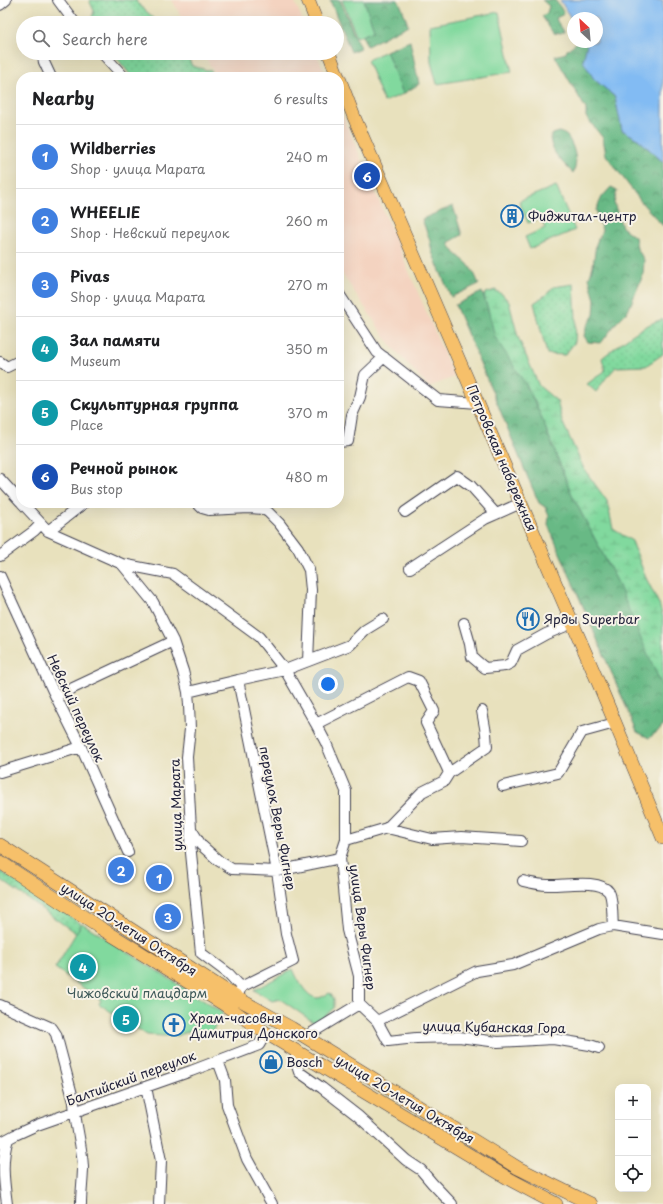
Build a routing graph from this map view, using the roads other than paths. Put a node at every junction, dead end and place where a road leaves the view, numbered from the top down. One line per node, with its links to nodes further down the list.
1 (6, 0): 4 (street)
2 (58, 0): 5 (street)
3 (308, 0): 6 (main road)
4 (0, 5)
5 (70, 16)
6 (314, 16)
7 (44, 60): 10 (street)
8 (108, 60): 11 (street)
9 (332, 60): 12 (main road, Петровская набережная)
10 (49, 72)
11 (119, 72)
12 (337, 72)
13 (344, 90): 18 (main road, Петровская набережная)
14 (344, 302): 15 (street)
15 (384, 357): 18 (street); 19 (street)
16 (16, 361): 17 (street)
17 (3, 364)
18 (478, 403): 22 (main road, Петровская набережная)
19 (344, 441)
20 (0, 479): 21 (street, улица Веры Фигнер)
21 (16, 497)
22 (521, 503): 29 (street); 38 (main road, Петровская набережная)
23 (26, 508): 30 (street, улица Веры Фигнер)
24 (78, 508): 31 (street)
25 (202, 508): 26 (street)
26 (249, 508)
27 (249, 508): 40 (street)
28 (406, 512): 29 (street)
29 (496, 514): 34 (street)
30 (41, 524): 31 (street, улица Веры Фигнер); 32 (street)
31 (48, 531): 33 (street, улица Веры Фигнер)
32 (0, 556)
33 (122, 564): 39 (street, улица Марата); 41 (street, улица Веры Фигнер)
34 (410, 568)
35 (0, 576): 44 (street, Невский переулок)
36 (384, 619): 40 (street)
37 (464, 623): 38 (street)
38 (573, 623): 46 (main road, Петровская набережная)
39 (173, 642): 43 (street, улица Марата); 44 (street)
40 (308, 661): 41 (street)
41 (285, 670): 42 (street); 47 (street, улица Веры Фигнер)
42 (238, 680): 43 (street); 61 (street, переулок Веры Фигнер)
43 (188, 692): 53 (street, улица Марата)
44 (56, 696): 48 (street, Невский переулок)
45 (482, 711): 50 (street)
46 (615, 723): 51 (street); 54 (main road, Петровская набережная)
47 (316, 724): 50 (street); 55 (street, улица Веры Фигнер)
48 (81, 747): 49 (street); 58 (street, Невский переулок)
49 (0, 772)
50 (448, 773): 52 (street)
51 (503, 786)
52 (387, 828): 55 (street); 56 (street)
53 (192, 829): 61 (street); 65 (street, улица Марата)
54 (663, 838)
55 (346, 840): 59 (street, улица Веры Фигнер)
56 (521, 841)
57 (0, 845): 65 (main road, улица 20-летия Октября)
58 (128, 852)
59 (340, 858): 61 (street); 66 (street, улица Веры Фигнер)
60 (0, 862): 69 (main road, улица 20-летия Октября)
61 (277, 871): 65 (street, переулок Веры Фигнер)
62 (523, 882): 63 (street)
63 (613, 926): 64 (street); 68 (street)
64 (663, 934)
65 (239, 992): 70 (main road, улица 20-летия Октября)
66 (359, 1004): 68 (street); 70 (street, улица Веры Фигнер)
67 (0, 1005): 75 (street)
68 (377, 1020): 71 (street, улица Кубанская Гора)
69 (266, 1033): 72 (main road, улица 20-летия Октября); 73 (street, Балтийский переулок)
70 (305, 1037): 83 (main road, улица 20-летия Октября)
71 (599, 1048)
72 (298, 1052): 81 (street); 82 (main road, улица 20-летия Октября)
73 (218, 1061): 74 (street, Балтийский переулок); 80 (street)
74 (146, 1087): 75 (street, Балтийский переулок); 79 (street)
75 (75, 1112): 76 (street, Балтийский переулок); 78 (street)
76 (4, 1141): 77 (street)
77 (6, 1204)
78 (81, 1204)
79 (159, 1204)
80 (272, 1204)
81 (452, 1204)
82 (556, 1204)
83 (591, 1204)

